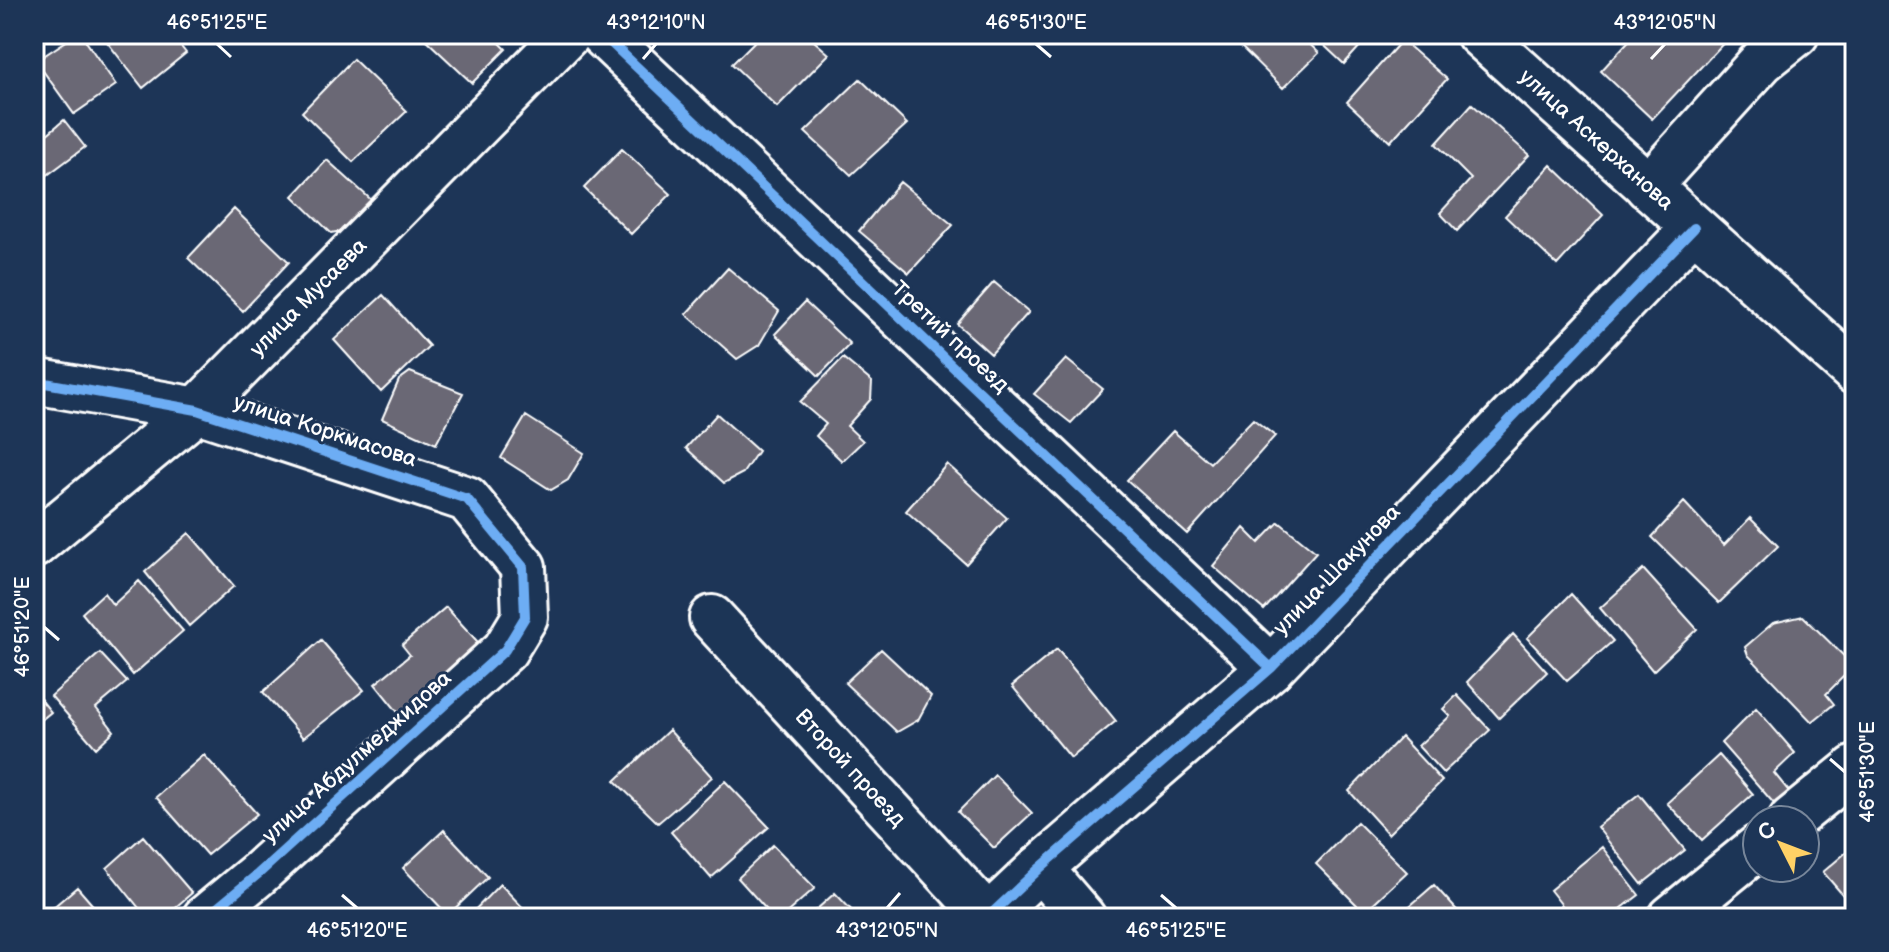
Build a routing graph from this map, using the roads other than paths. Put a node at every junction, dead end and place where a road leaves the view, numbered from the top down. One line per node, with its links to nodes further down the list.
1 (568, 34): 9 (street, улица Мусаева)
2 (602, 34): 13 (street, Третий проезд)
3 (1479, 34): 5 (street, улица Аскерханова)
4 (1796, 34): 5 (street)
5 (1648, 187): 6 (street, улица Аскерханова)
6 (1694, 228): 7 (street, улица Аскерханова); 13 (street, улица Шакунова)
7 (1855, 372)
8 (34, 381): 9 (street, улица Коркмасова)
9 (197, 410): 10 (street, улица Мусаева); 11 (street, улица Коркмасова)
10 (34, 545)
11 (525, 617): 18 (street, улица Абдулмеджидова)
12 (712, 618): 19 (street, Второй проезд)
13 (1271, 668): 17 (street, улица Шакунова)
14 (1855, 768): 15 (street)
15 (1811, 804)
16 (1741, 861): 21 (street)
17 (1040, 868): 19 (street, улица Шакунова); 20 (street)
18 (205, 918)
19 (988, 918)
20 (1083, 918)
21 (1671, 918)

